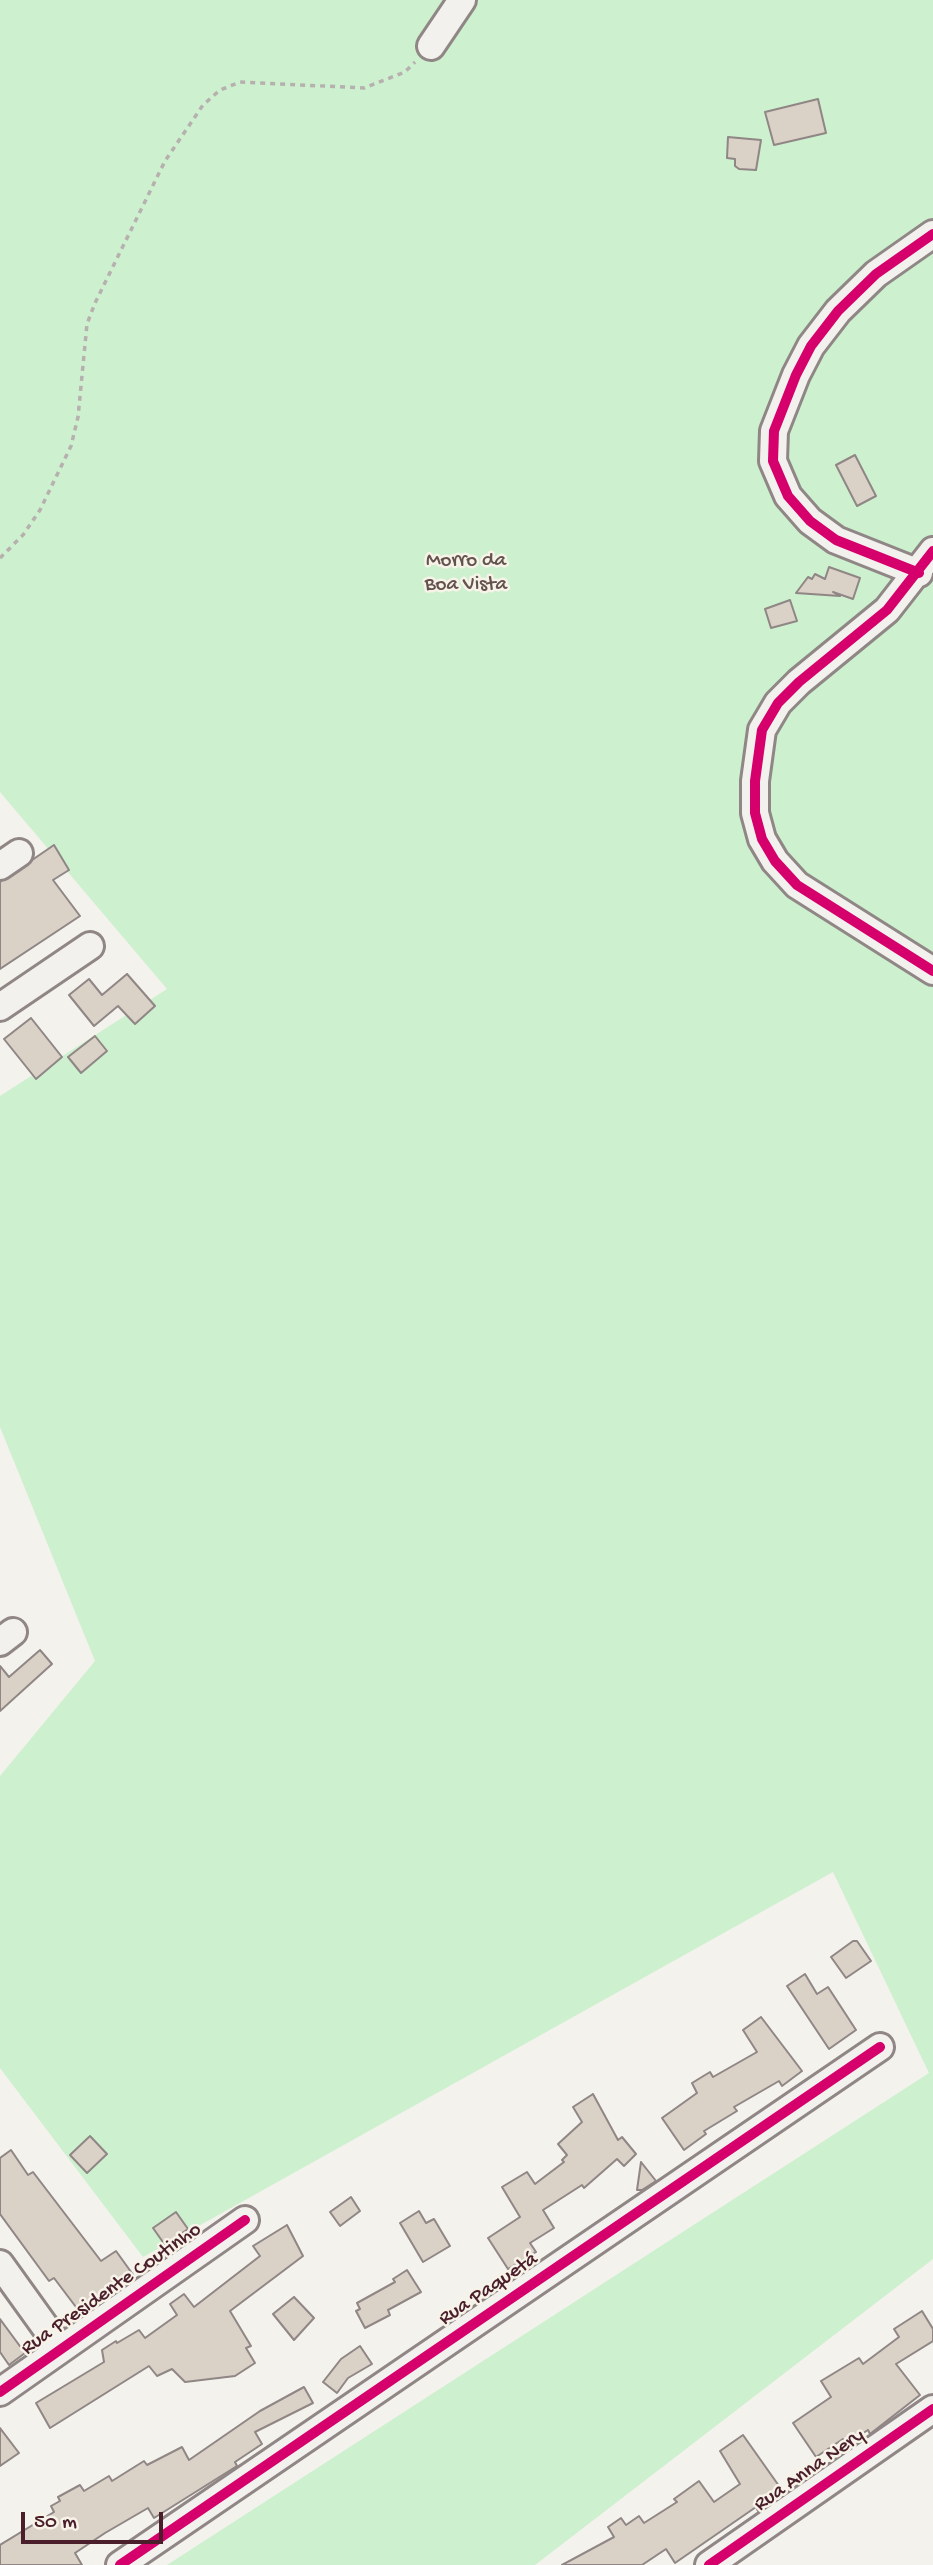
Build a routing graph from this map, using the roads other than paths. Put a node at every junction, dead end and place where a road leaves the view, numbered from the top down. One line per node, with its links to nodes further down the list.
1 (462, 0): 2 (street)
2 (431, 47)
3 (933, 234): 4 (street)
4 (926, 562): 6 (street)
5 (90, 946): 7 (street)
6 (933, 971)
7 (0, 1007)
8 (880, 2047): 16 (street, Rua Paquetá)
9 (245, 2220): 13 (street, Rua Presidente Coutinho)
10 (0, 2264): 12 (street)
11 (0, 2274): 12 (street)
12 (23, 2296): 13 (street)
13 (61, 2349): 14 (street, Rua Presidente Coutinho)
14 (0, 2392)
15 (933, 2409): 17 (street, Rua Anna Nery)
16 (120, 2565)
17 (709, 2565)

